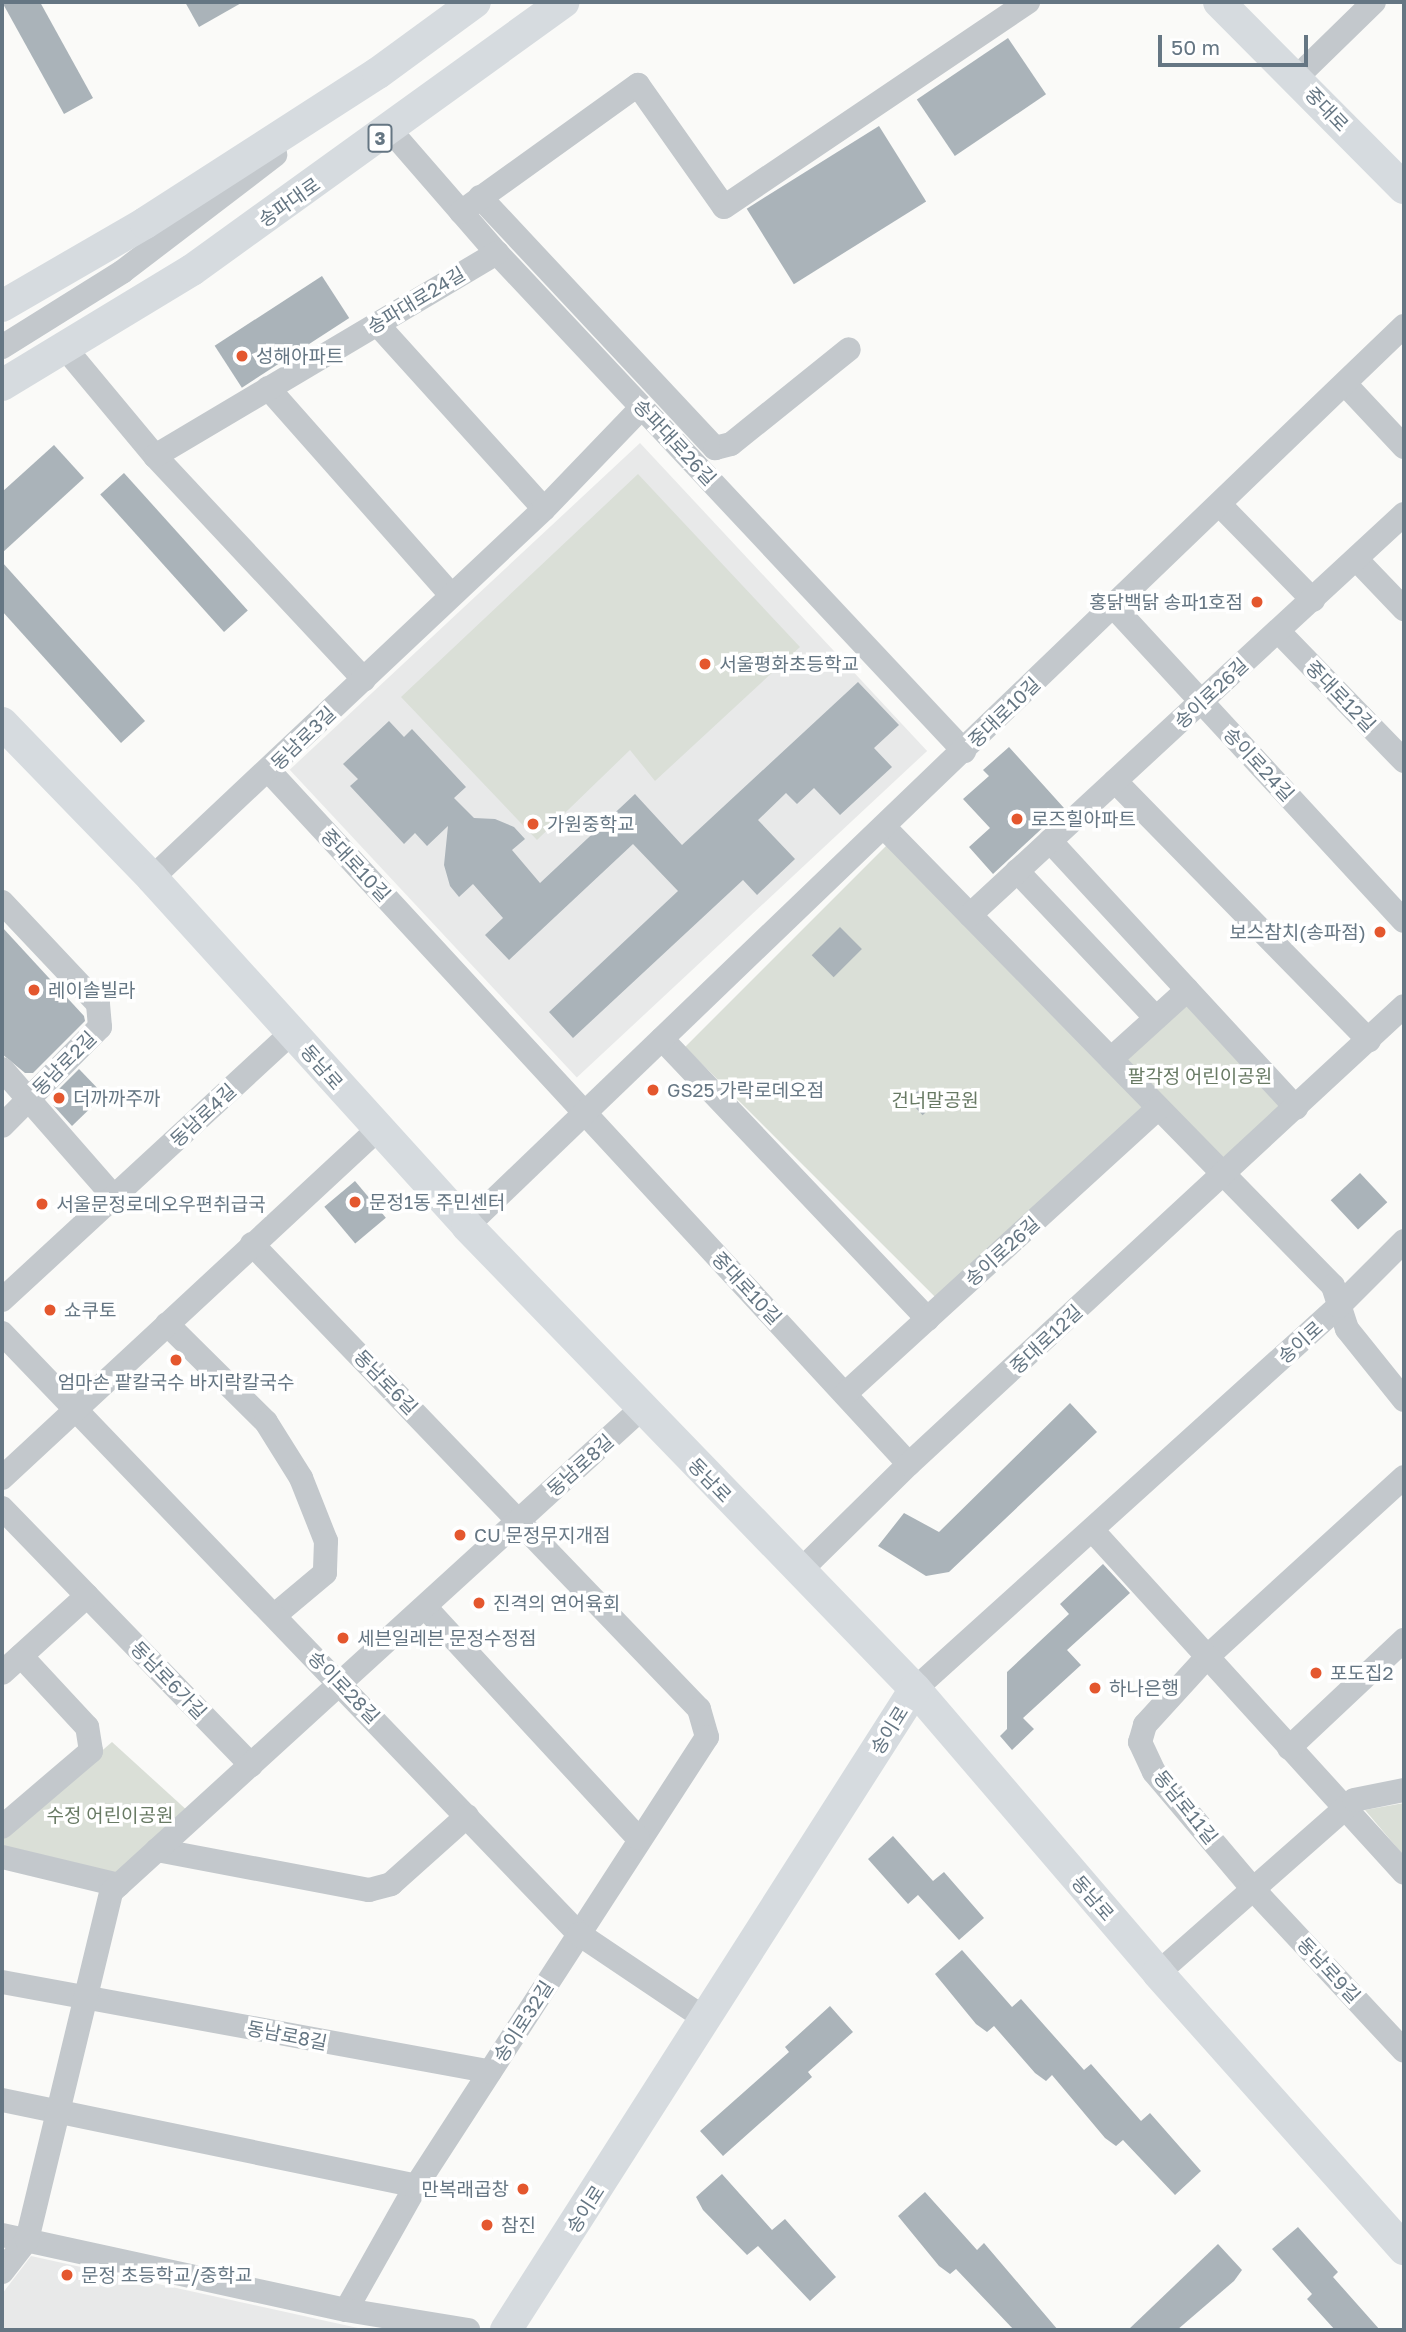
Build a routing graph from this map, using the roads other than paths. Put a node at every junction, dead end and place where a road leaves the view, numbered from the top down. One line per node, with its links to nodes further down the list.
1 (475, 2): 7 (main road)
2 (564, 2): 8 (main road, 송파대로 / 3)
3 (1027, 2): 10 (street)
4 (1219, 2): 6 (main road, 중대로)
5 (1374, 2): 6 (street)
6 (1296, 78): 9 (main road, 중대로)
7 (356, 87): 13 (main road); 16 (street)
8 (390, 130): 11 (street, 송파대로26길); 17 (main road, 송파대로 / 3)
9 (1404, 188)
10 (481, 197): 11 (street); 18 (street)
11 (461, 212): 12 (street, 송파대로26길)
12 (498, 253): 14 (street, 송파대로24길); 22 (street, 송파대로26길)
13 (2, 306)
14 (377, 324): 21 (street, 송파대로24길); 26 (street)
15 (1404, 326): 20 (street, 중대로10길)
16 (2, 347)
17 (65, 348): 19 (main road, 송파대로 / 3); 24 (street)
18 (849, 349)
19 (2, 385)
20 (1346, 385): 23 (street); 25 (street, 중대로10길)
21 (268, 388): 24 (street, 송파대로24길); 29 (street)
22 (642, 407): 26 (street, 동남로3길); 37 (street, 송파대로26길)
23 (1404, 447)
24 (155, 456): 34 (street)
25 (1220, 505): 30 (street); 31 (street, 중대로10길)
26 (544, 509): 29 (street, 동남로3길)
27 (1404, 514): 28 (street, 송이로26길)
28 (1357, 560): 30 (street, 송이로26길); 32 (street)
29 (452, 595): 34 (street, 동남로3길)
30 (1312, 600): 33 (street, 송이로26길)
31 (1114, 607): 35 (street, 송이로24길); 37 (street, 중대로10길)
32 (1404, 609)
33 (1278, 631): 35 (street, 송이로26길); 38 (street, 중대로12길)
34 (363, 679): 39 (street, 동남로3길)
35 (1202, 702): 40 (street, 송이로26길); 47 (street, 송이로24길)
36 (2, 723): 44 (main road, 동남로)
37 (964, 751): 41 (street, 중대로10길)
38 (1404, 761)
39 (269, 771): 44 (street, 동남로3길); 59 (street, 중대로10길)
40 (1115, 781): 42 (street, 송이로26길); 53 (street)
41 (884, 827): 46 (street); 52 (street, 중대로10길)
42 (1050, 841): 43 (street, 송이로26길); 48 (street)
43 (1017, 871): 46 (street, 송이로26길); 50 (street)
44 (152, 878): 51 (main road, 동남로)
45 (2, 902): 56 (street, 동남로2길)
46 (970, 915): 54 (street)
47 (1404, 921)
48 (1187, 990): 50 (street); 58 (street)
49 (1404, 1006): 53 (street, 중대로12길)
50 (1156, 1018): 54 (street)
51 (292, 1033): 61 (main road, 동남로); 63 (street, 동남로4길)
52 (662, 1039): 59 (street, 중대로10길); 69 (street)
53 (1369, 1040): 58 (street, 중대로12길)
54 (1111, 1059): 57 (street)
55 (2, 1069): 56 (street, 동남로2길)
56 (29, 1099): 60 (street); 63 (street)
57 (1158, 1108): 62 (street); 69 (street, 송이로26길)
58 (1296, 1108): 62 (street, 중대로12길)
59 (585, 1113): 64 (street, 중대로10길); 72 (street, 중대로10길)
60 (2, 1126)
61 (377, 1130): 64 (main road, 동남로); 66 (street)
62 (1224, 1174): 68 (street); 76 (street, 중대로12길)
63 (114, 1197): 67 (street, 동남로4길)
64 (467, 1226): 75 (main road, 동남로)
65 (1404, 1241): 68 (street, 송이로)
66 (252, 1244): 70 (street); 80 (street, 동남로6길)
67 (2, 1300)
68 (1339, 1306): 73 (street); 81 (street, 송이로)
69 (928, 1319): 72 (street, 송이로26길)
70 (167, 1324): 74 (street); 85 (street)
71 (2, 1333): 74 (street, 송이로28길)
72 (845, 1394): 76 (street, 중대로10길)
73 (1404, 1400)
74 (77, 1407): 78 (street); 85 (street, 송이로28길)
75 (642, 1408): 80 (street, 동남로8길); 82 (main road, 동남로)
76 (909, 1464): 82 (street, 중대로12길)
77 (1404, 1477): 88 (street, 동남로11길)
78 (2, 1478)
79 (2, 1508): 83 (street, 동남로6가길)
80 (519, 1521): 84 (street, 동남로8길); 98 (street, 송이로32길)
81 (1093, 1531): 88 (street); 91 (street, 송이로)
82 (799, 1572): 91 (main road, 동남로)
83 (87, 1596): 87 (street); 93 (street, 동남로6가길)
84 (425, 1607): 90 (street, 동남로8길); 98 (street)
85 (275, 1615): 90 (street, 송이로28길)
86 (1404, 1640): 92 (street)
87 (21, 1656): 89 (street); 97 (street)
88 (1207, 1657): 92 (street); 103 (street, 동남로11길)
89 (2, 1673)
90 (341, 1684): 93 (street, 동남로8길); 96 (street, 송이로28길)
91 (915, 1689): 105 (main road, 동남로); 108 (main road, 송이로)
92 (1289, 1748): 95 (street)
93 (251, 1765): 99 (street, 동남로8길)
94 (1404, 1790): 95 (street)
95 (1346, 1807): 101 (street); 103 (street)
96 (467, 1816): 99 (street); 104 (street, 송이로28길)
97 (2, 1827)
98 (639, 1838): 104 (street, 송이로32길)
99 (157, 1850): 102 (street, 동남로8길)
100 (2, 1857): 102 (street)
101 (1404, 1874)
102 (119, 1885): 107 (street, 동남로8길)
103 (1254, 1889): 105 (street); 109 (street, 동남로9길)
104 (579, 1934): 108 (street, 송이로28길); 110 (street, 송이로32길)
105 (1158, 1973): 116 (main road, 동남로)
106 (2, 1982): 107 (street, 동남로8길)
107 (85, 1997): 110 (street, 동남로8길); 112 (street, 동남로8길)
108 (704, 2018): 120 (main road, 송이로)
109 (1404, 2051)
110 (490, 2072): 113 (street, 송이로32길)
111 (2, 2100): 112 (street)
112 (56, 2112): 113 (street); 115 (street, 동남로8길)
113 (416, 2186): 118 (street, 송이로32길)
114 (2, 2235): 115 (street)
115 (27, 2240): 117 (street); 118 (street)
116 (1404, 2249)
117 (2, 2272)
118 (346, 2310): 119 (street)
119 (468, 2330)
120 (506, 2330)

